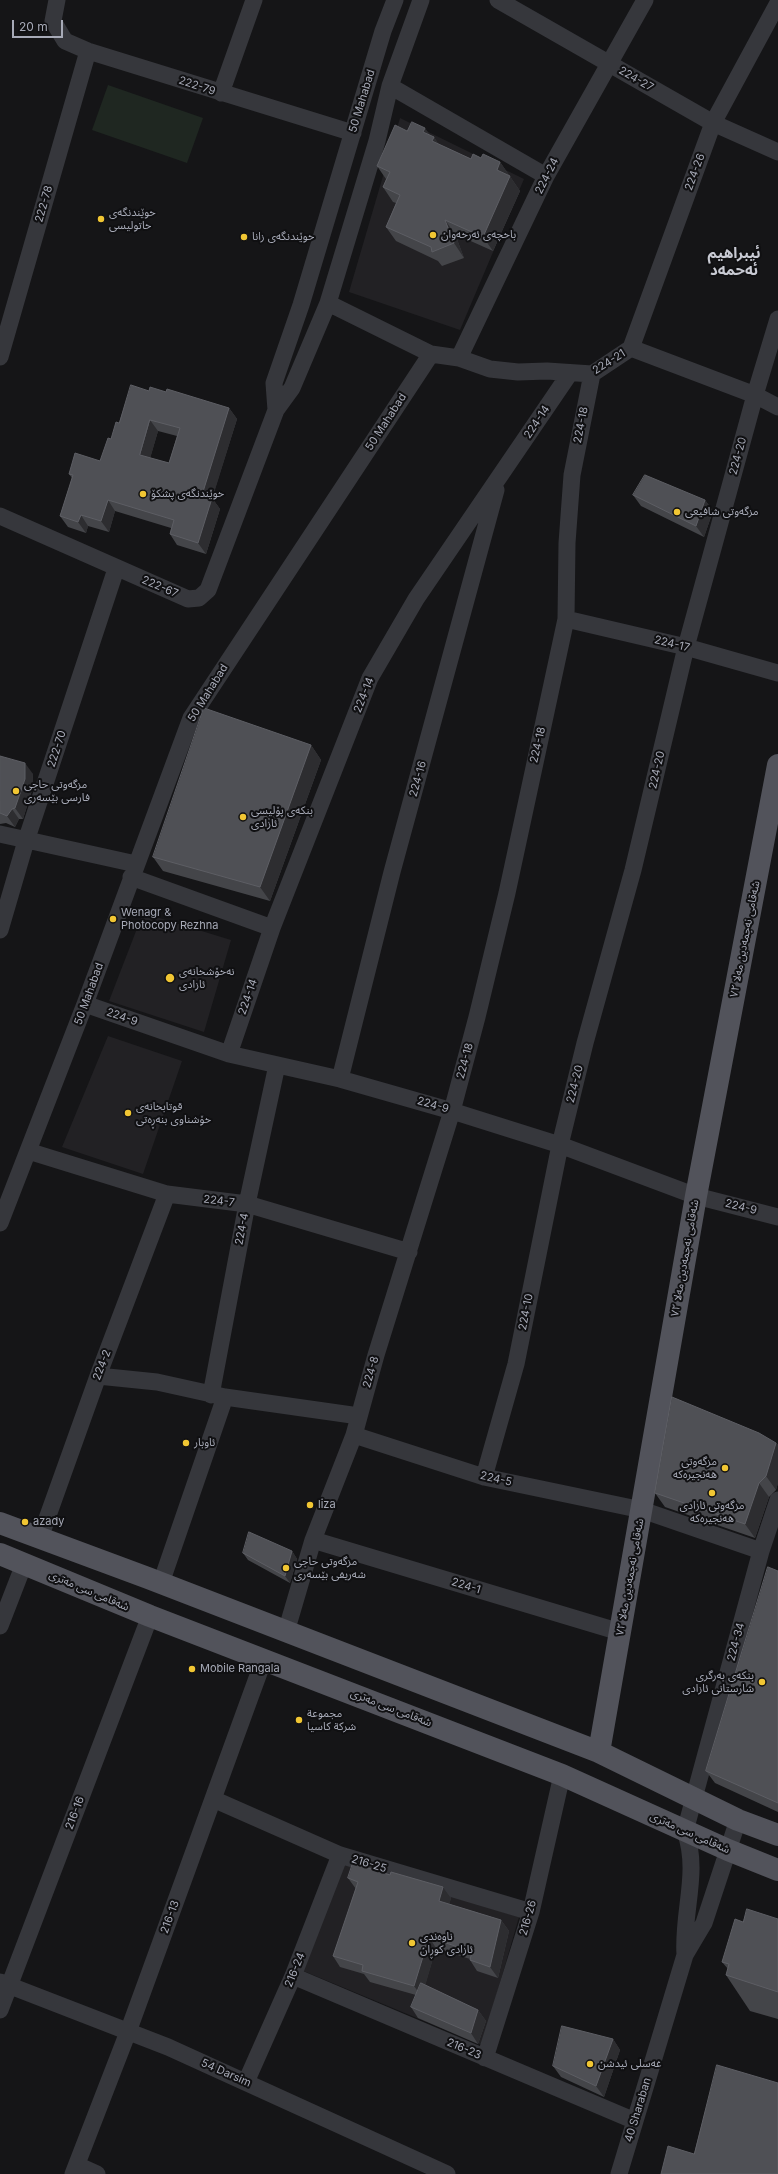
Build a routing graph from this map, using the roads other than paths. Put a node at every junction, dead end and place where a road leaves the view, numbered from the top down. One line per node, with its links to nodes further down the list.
1 (57, 0): 8 (street, 222-79)
2 (254, 0): 11 (street)
3 (395, 0): 13 (street, 50 Mahabad)
4 (421, 0): 10 (street, 50 Mahabad)
5 (498, 0): 9 (street, 224-27)
6 (645, 0): 9 (street, 224-24)
7 (778, 3): 12 (street, 224-26)
8 (88, 51): 11 (street, 222-79); 20 (street, 222-78)
9 (609, 64): 12 (street, 224-27); 15 (street, 224-24)
10 (390, 86): 15 (street); 16 (street, 50 Mahabad)
11 (221, 94): 13 (street, 222-79)
12 (713, 123): 14 (street, 224-27); 18 (street, 224-26)
13 (353, 133): 26 (street, 50 Mahabad)
14 (778, 152)
15 (546, 176): 21 (street, 224-24)
16 (328, 303): 19 (street); 26 (street, 50 Mahabad)
17 (778, 319): 24 (street, 224-20)
18 (630, 348): 23 (street, 224-21); 24 (street, 224-21)
19 (431, 354): 21 (street, 224-21); 36 (street, 50 Mahabad)
20 (0, 357)
21 (459, 358): 22 (street, 224-21)
22 (570, 373): 23 (street, 224-21); 27 (street, 224-14)
23 (592, 374): 30 (street, 224-18)
24 (755, 395): 25 (street, 224-21); 31 (street, 224-20)
25 (778, 407)
26 (276, 410): 29 (street, 222-67)
27 (499, 480): 37 (street, 224-14); 42 (street, 224-16)
28 (1, 520): 29 (street, 222-67)
29 (116, 568): 35 (street, 222-70)
30 (566, 619): 31 (street, 224-17); 43 (street, 224-18)
31 (686, 647): 32 (street, 224-17); 44 (street, 224-20)
32 (778, 673)
33 (778, 765): 47 (main road, شەقامی نەجمەدین مەلا ٧٢)
34 (0, 834): 35 (street)
35 (26, 840): 36 (street); 38 (street, 222-70)
36 (134, 871): 37 (street); 39 (street, 50 Mahabad)
37 (272, 928): 40 (street, 224-14)
38 (0, 930)
39 (85, 1004): 40 (street, 224-9); 45 (street, 50 Mahabad)
40 (229, 1054): 41 (street, 224-9)
41 (277, 1065): 42 (street, 224-9); 48 (street, 224-4)
42 (340, 1079): 43 (street, 224-9)
43 (452, 1111): 44 (street, 224-9); 51 (street, 224-8)
44 (560, 1145): 47 (street, 224-9); 56 (street, 224-10)
45 (28, 1151): 46 (street, 224-7); 50 (street, 50 Mahabad)
46 (167, 1194): 48 (street, 224-7); 52 (street, 224-2)
47 (696, 1196): 49 (street, 224-9); 58 (main road, شەقامی نەجمەدین مەلا ٧٢)
48 (247, 1204): 51 (street, 224-7); 53 (street, 224-4)
49 (778, 1217)
50 (0, 1222)
51 (409, 1252): 54 (street, 224-8)
52 (98, 1376): 53 (street); 60 (street, 224-2)
53 (218, 1396): 54 (street); 65 (street, 224-4)
54 (359, 1416): 55 (street, 224-8)
55 (354, 1435): 56 (street, 224-5); 61 (street, 224-8)
56 (484, 1477): 58 (street, 224-5)
57 (778, 1500): 62 (street, 224-34)
58 (642, 1510): 62 (street, 224-5); 69 (main road, شەقامی نەجمەدین مەلا ٧٢)
59 (0, 1523): 60 (main road)
60 (40, 1538): 65 (main road)
61 (313, 1540): 68 (street, 224-8); 69 (street, 224-1)
62 (761, 1551): 73 (street, 224-34)
63 (0, 1554): 64 (main road, شەقامی سی مەتری)
64 (24, 1564): 66 (main road, شەقامی سی مەتری); 67 (street)
65 (161, 1583): 68 (main road)
66 (150, 1616): 70 (main road, شەقامی سی مەتری); 84 (street, 216-16)
67 (0, 1626)
68 (286, 1632): 71 (main road)
69 (620, 1632): 71 (main road, شەقامی نەجمەدین مەلا ٧٢)
70 (264, 1659): 72 (main road, شەقامی سی مەتری); 74 (street, 216-13)
71 (599, 1752): 73 (main road)
72 (562, 1775): 76 (main road, شەقامی سی مەتری); 81 (street, 216-26)
73 (694, 1798): 75 (main road); 76 (street, 224-34)
74 (213, 1799): 79 (street, 216-25); 86 (street, 216-13)
75 (738, 1820): 77 (main road); 78 (street, 40 Sharaban)
76 (685, 1831): 78 (main road, شەقامی سی مەتری); 82 (street, 40 Sharaban)
77 (778, 1836)
78 (728, 1850): 80 (main road, شەقامی سی مەتری); 82 (street, 40 Sharaban)
79 (340, 1855): 81 (street, 216-25); 83 (street, 216-24)
80 (778, 1870)
81 (531, 1912): 87 (street, 216-26)
82 (685, 1955): 89 (street, 40 Sharaban)
83 (293, 1976): 87 (street, 216-23); 88 (street, 216-24)
84 (5, 1984): 85 (street, 216-16); 86 (street, 54 Darsim)
85 (0, 2010)
86 (128, 2032): 88 (street, 54 Darsim); 90 (street, 216-13)
87 (485, 2058): 89 (street, 216-23)
88 (246, 2082): 92 (street, 54 Darsim)
89 (635, 2122): 93 (street, 40 Sharaban)
90 (75, 2169): 91 (street)
91 (97, 2174)
92 (447, 2174)
93 (618, 2174)

